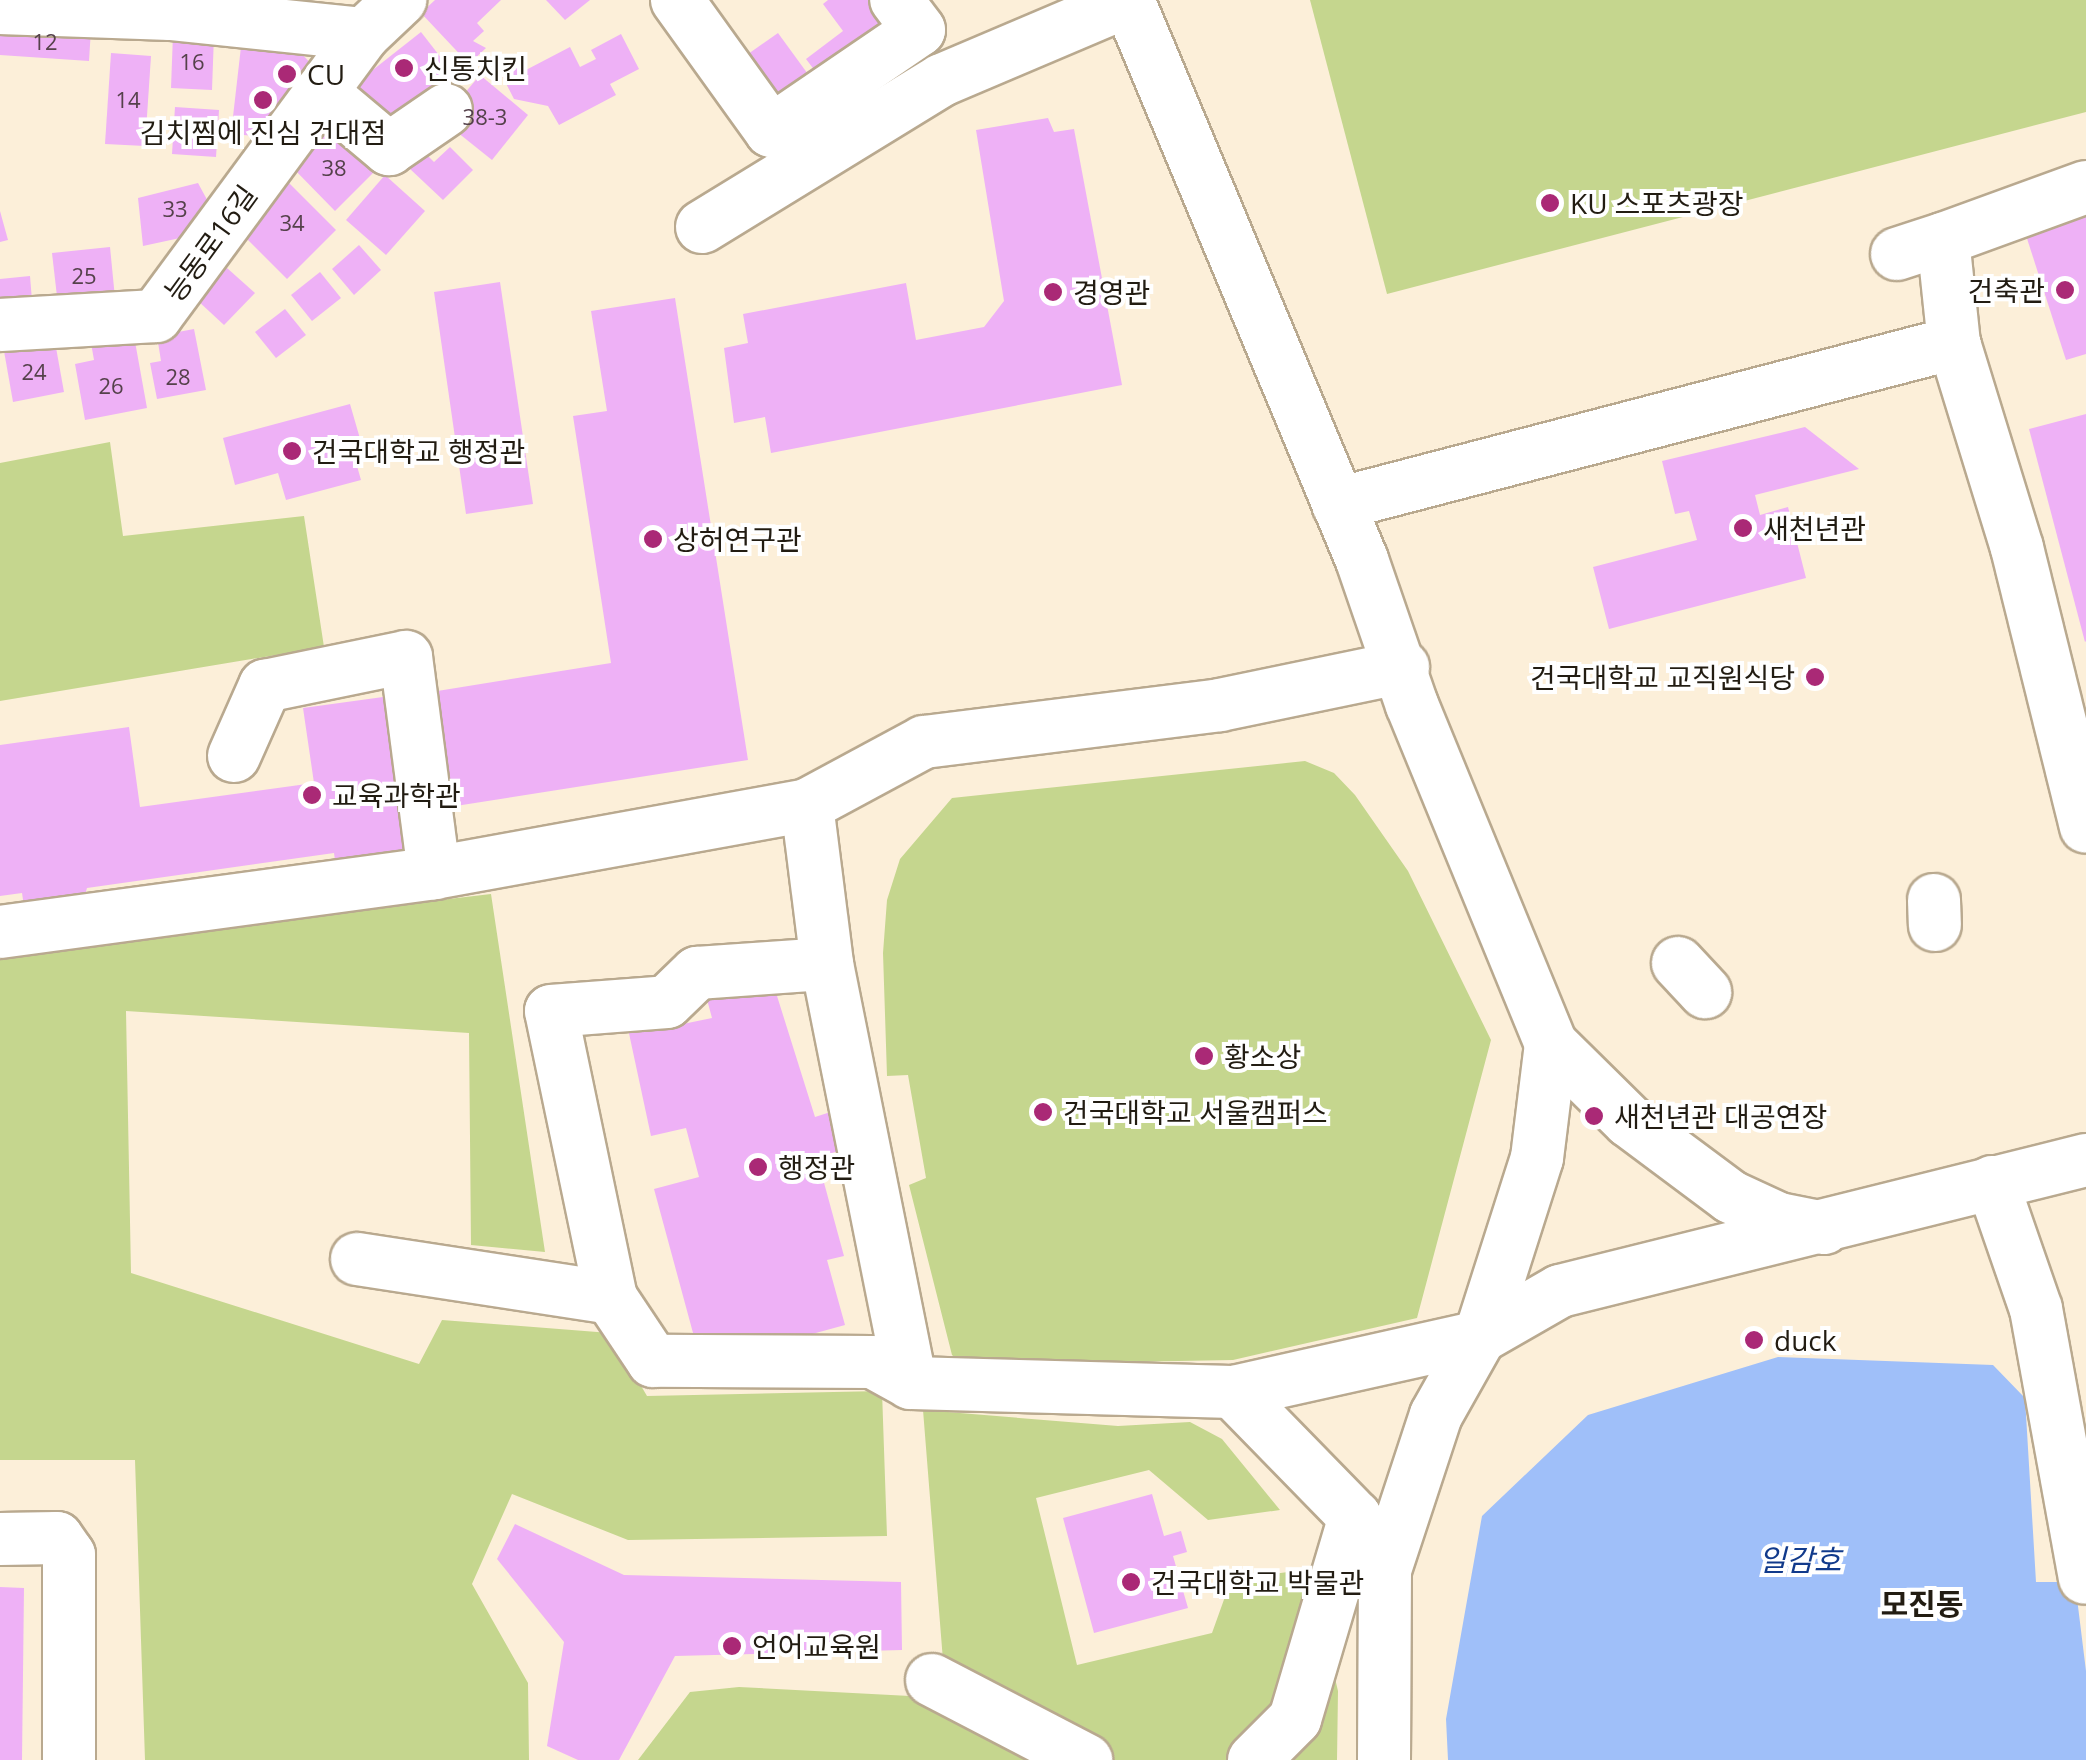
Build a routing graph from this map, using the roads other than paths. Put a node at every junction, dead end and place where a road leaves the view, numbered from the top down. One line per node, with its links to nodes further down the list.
1 (677, 0): 2 (street)
2 (896, 0)
3 (1128, 0): 9 (street); 12 (street)
4 (0, 8): 5 (street)
5 (382, 17): 6 (street, 능동로16길)
6 (321, 92): 7 (street); 10 (street, 능동로16길)
7 (446, 110)
8 (2086, 186): 11 (street)
9 (702, 227)
10 (0, 325)
11 (1954, 344): 12 (street); 14 (street)
12 (1338, 504): 13 (street)
13 (1403, 668): 16 (street); 21 (street)
14 (2069, 683): 17 (street)
15 (234, 756): 18 (street)
16 (807, 805): 18 (street); 20 (street)
17 (2086, 827)
18 (434, 873): 19 (street)
19 (0, 932)
20 (826, 964): 26 (street); 28 (street)
21 (1551, 1044): 24 (street); 27 (street)
22 (2086, 1160): 23 (street)
23 (1992, 1182): 24 (street); 33 (street)
24 (1824, 1228): 27 (street)
25 (357, 1259): 26 (street)
26 (611, 1298): 28 (street)
27 (1480, 1336): 29 (street); 32 (street)
28 (894, 1355): 29 (street)
29 (1233, 1392): 30 (street)
30 (1355, 1517): 32 (street); 37 (street)
31 (0, 1539): 35 (street)
32 (1385, 1570): 38 (street)
33 (2085, 1578)
34 (932, 1680): 36 (street)
35 (68, 1760)
36 (1086, 1760)
37 (1254, 1760)
38 (1384, 1760)

